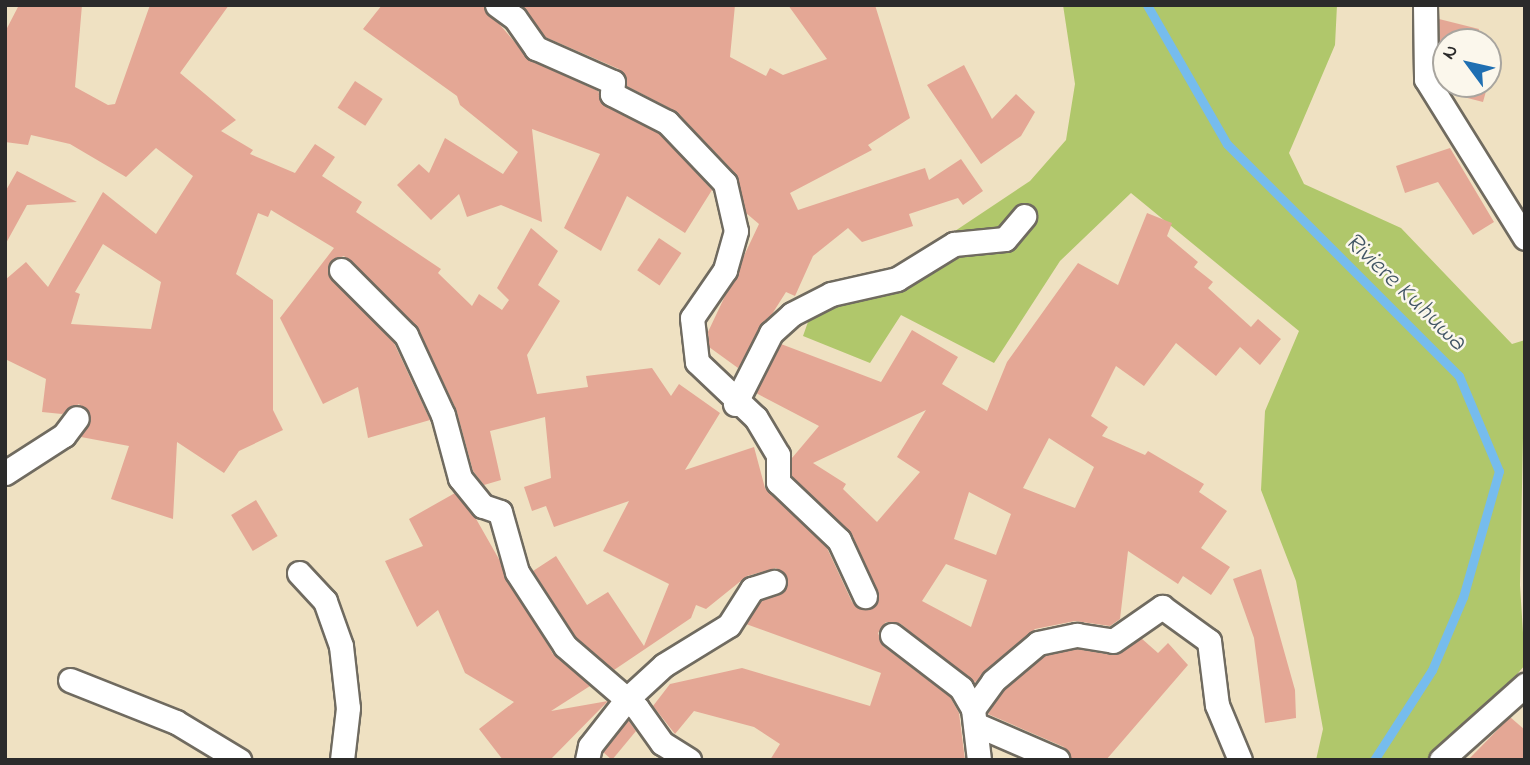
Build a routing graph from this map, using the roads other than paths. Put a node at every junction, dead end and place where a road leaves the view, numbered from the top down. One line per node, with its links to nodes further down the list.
1 (497, 5): 6 (street)
2 (1425, 5): 4 (street)
3 (1024, 216): 6 (street)
4 (1525, 238)
5 (341, 270): 15 (street)
6 (735, 404): 11 (street)
7 (78, 418): 8 (street)
8 (5, 473)
9 (299, 573): 18 (street)
10 (774, 582): 15 (street)
11 (865, 596)
12 (892, 635): 16 (street)
13 (70, 680): 17 (street)
14 (1525, 685): 24 (street)
15 (626, 699): 19 (street); 20 (street)
16 (974, 716): 21 (street); 22 (street); 23 (street)
17 (239, 760)
18 (342, 760)
19 (587, 760)
20 (690, 760)
21 (979, 760)
22 (1058, 760)
23 (1240, 760)
24 (1441, 760)

